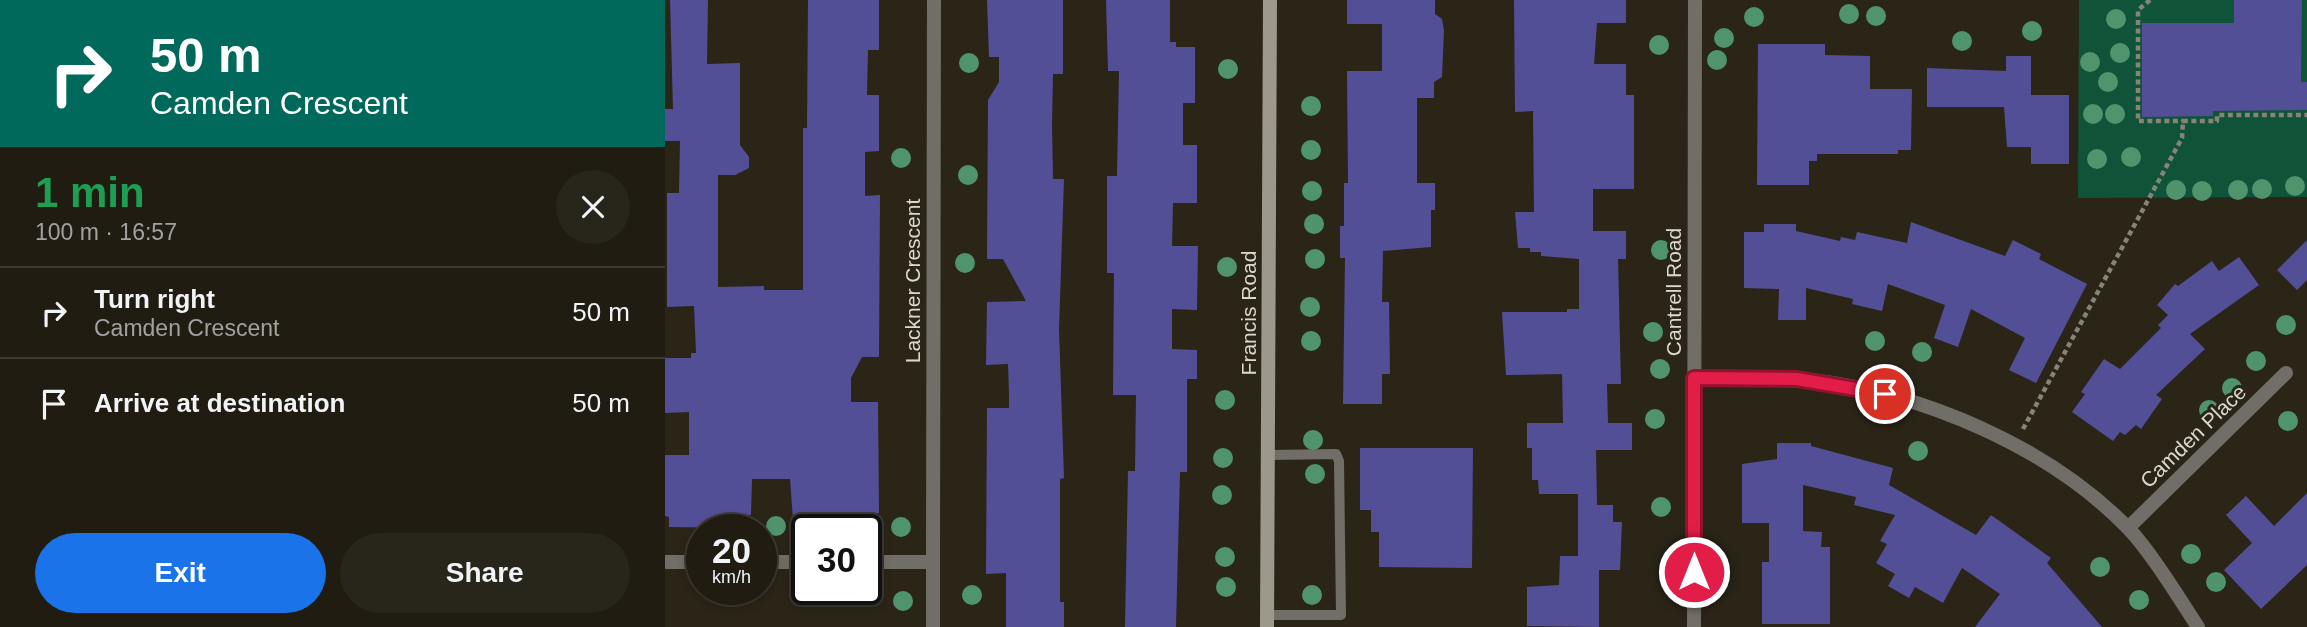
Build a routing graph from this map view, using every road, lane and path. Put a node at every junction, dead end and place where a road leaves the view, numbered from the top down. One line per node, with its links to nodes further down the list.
1 (934, 0): 15 (street, Lackner Crescent)
2 (1270, 0): 10 (street, Francis Road)
3 (1695, 0): 8 (street, Cantrell Road)
4 (2150, 0): 6 (path)
5 (2307, 115): 6 (path)
6 (2183, 121): 9 (path)
7 (2286, 373): 11 (street, Camden Place)
8 (1694, 378): 9 (street); 18 (street, Cantrell Road)
9 (2014, 445): 11 (street)
10 (1268, 455): 16 (street, Francis Road); 16 (lane)
11 (2128, 528): 19 (street)
12 (665, 562): 13 (street)
13 (686, 562)
14 (882, 562): 15 (street)
15 (933, 562): 17 (street, Lackner Crescent)
16 (1267, 621)
17 (933, 627)
18 (1694, 627)
19 (2198, 627)

